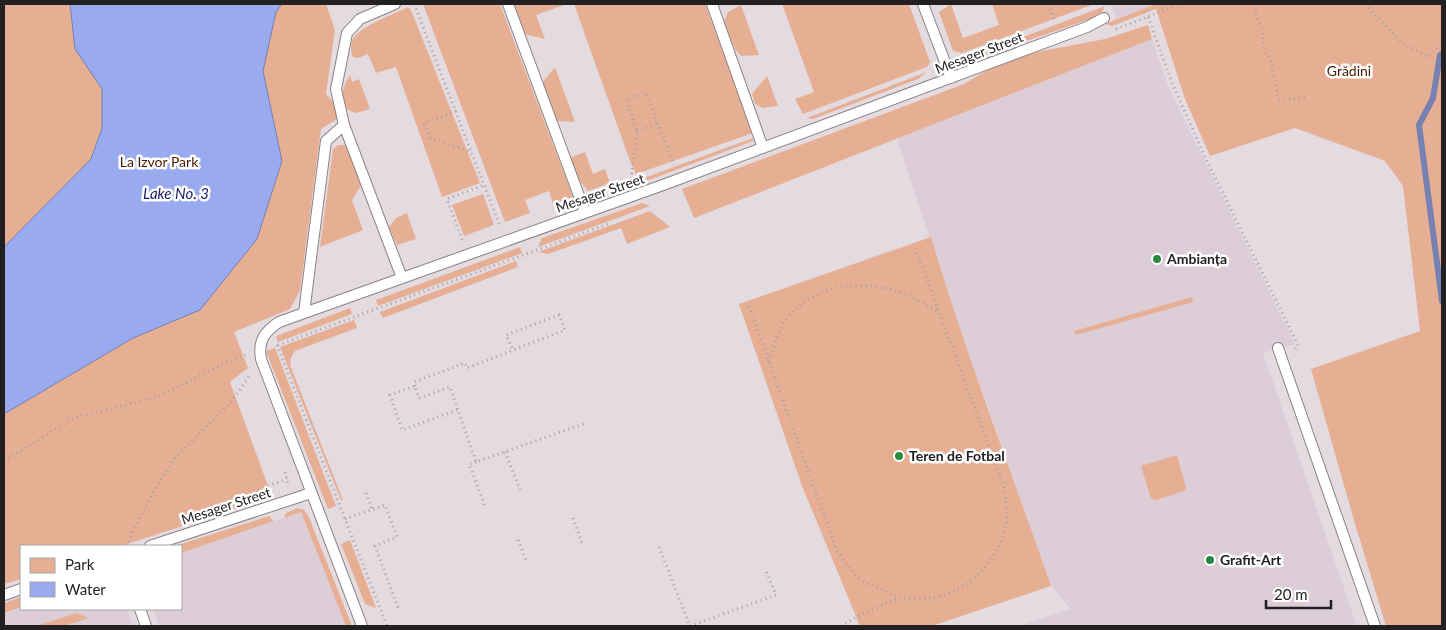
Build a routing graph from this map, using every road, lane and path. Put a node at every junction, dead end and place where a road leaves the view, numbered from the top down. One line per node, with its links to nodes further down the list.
1 (394, 4): 19 (lane)
2 (414, 4): 17 (path)
3 (508, 4): 26 (lane)
4 (712, 4): 21 (lane)
5 (924, 4): 15 (lane)
6 (1048, 4): 12 (path)
7 (1180, 4): 10 (path)
8 (1255, 4): 16 (path)
9 (1365, 4): 14 (path)
10 (1148, 17): 13 (path); 41 (path)
11 (1104, 18): 13 (lane, Mesager Street)
12 (1055, 22)
13 (1087, 26): 15 (lane, Mesager Street)
14 (1442, 44)
15 (951, 78): 21 (lane, Mesager Street)
16 (1308, 97)
17 (456, 111): 22 (path); 22 (path)
18 (658, 124): 20 (path); 20 (path); 23 (path)
19 (344, 125): 31 (lane); 33 (lane)
20 (637, 131): 24 (path)
21 (763, 148): 26 (lane, Mesager Street)
22 (472, 152): 25 (path)
23 (674, 165)
24 (631, 179)
25 (484, 185): 28 (path); 29 (path)
26 (585, 212): 31 (lane, Mesager Street)
27 (613, 222): 36 (path)
28 (500, 226)
29 (462, 240)
30 (915, 247): 34 (path)
31 (402, 278): 33 (lane, Mesager Street)
32 (749, 306): 40 (path)
33 (304, 313): 35 (lane, Mesager Street)
34 (940, 313): 40 (path); 64 (path)
35 (270, 328): 36 (path); 39 (lane)
36 (277, 345): 39 (path); 54 (path)
37 (1278, 348): 41 (lane)
38 (513, 350): 38 (path); 42 (path)
39 (260, 356): 46 (path); 49 (lane); 57 (path)
40 (769, 362): 64 (path)
41 (1284, 366): 71 (lane)
42 (415, 386): 43 (path); 43 (path)
43 (457, 410): 47 (path)
44 (586, 423): 45 (path)
45 (505, 452): 47 (path); 48 (path)
46 (4, 461)
47 (476, 462): 51 (path)
48 (521, 492)
49 (311, 493): 58 (lane, Mesager Street); 68 (lane)
50 (366, 493): 52 (path)
51 (485, 506)
52 (372, 509): 54 (path); 66 (path)
53 (573, 518): 56 (path)
54 (345, 519): 69 (path)
55 (518, 540): 60 (path)
56 (582, 543)
57 (126, 545)
58 (153, 545)
59 (659, 547): 61 (path)
60 (527, 563)
61 (766, 571)
62 (20, 589): 63 (lane)
63 (4, 595)
64 (900, 597): 70 (path)
65 (140, 610): 67 (lane)
66 (399, 610)
67 (146, 626)
68 (362, 626)
69 (387, 626)
70 (841, 626)
71 (1375, 626)

